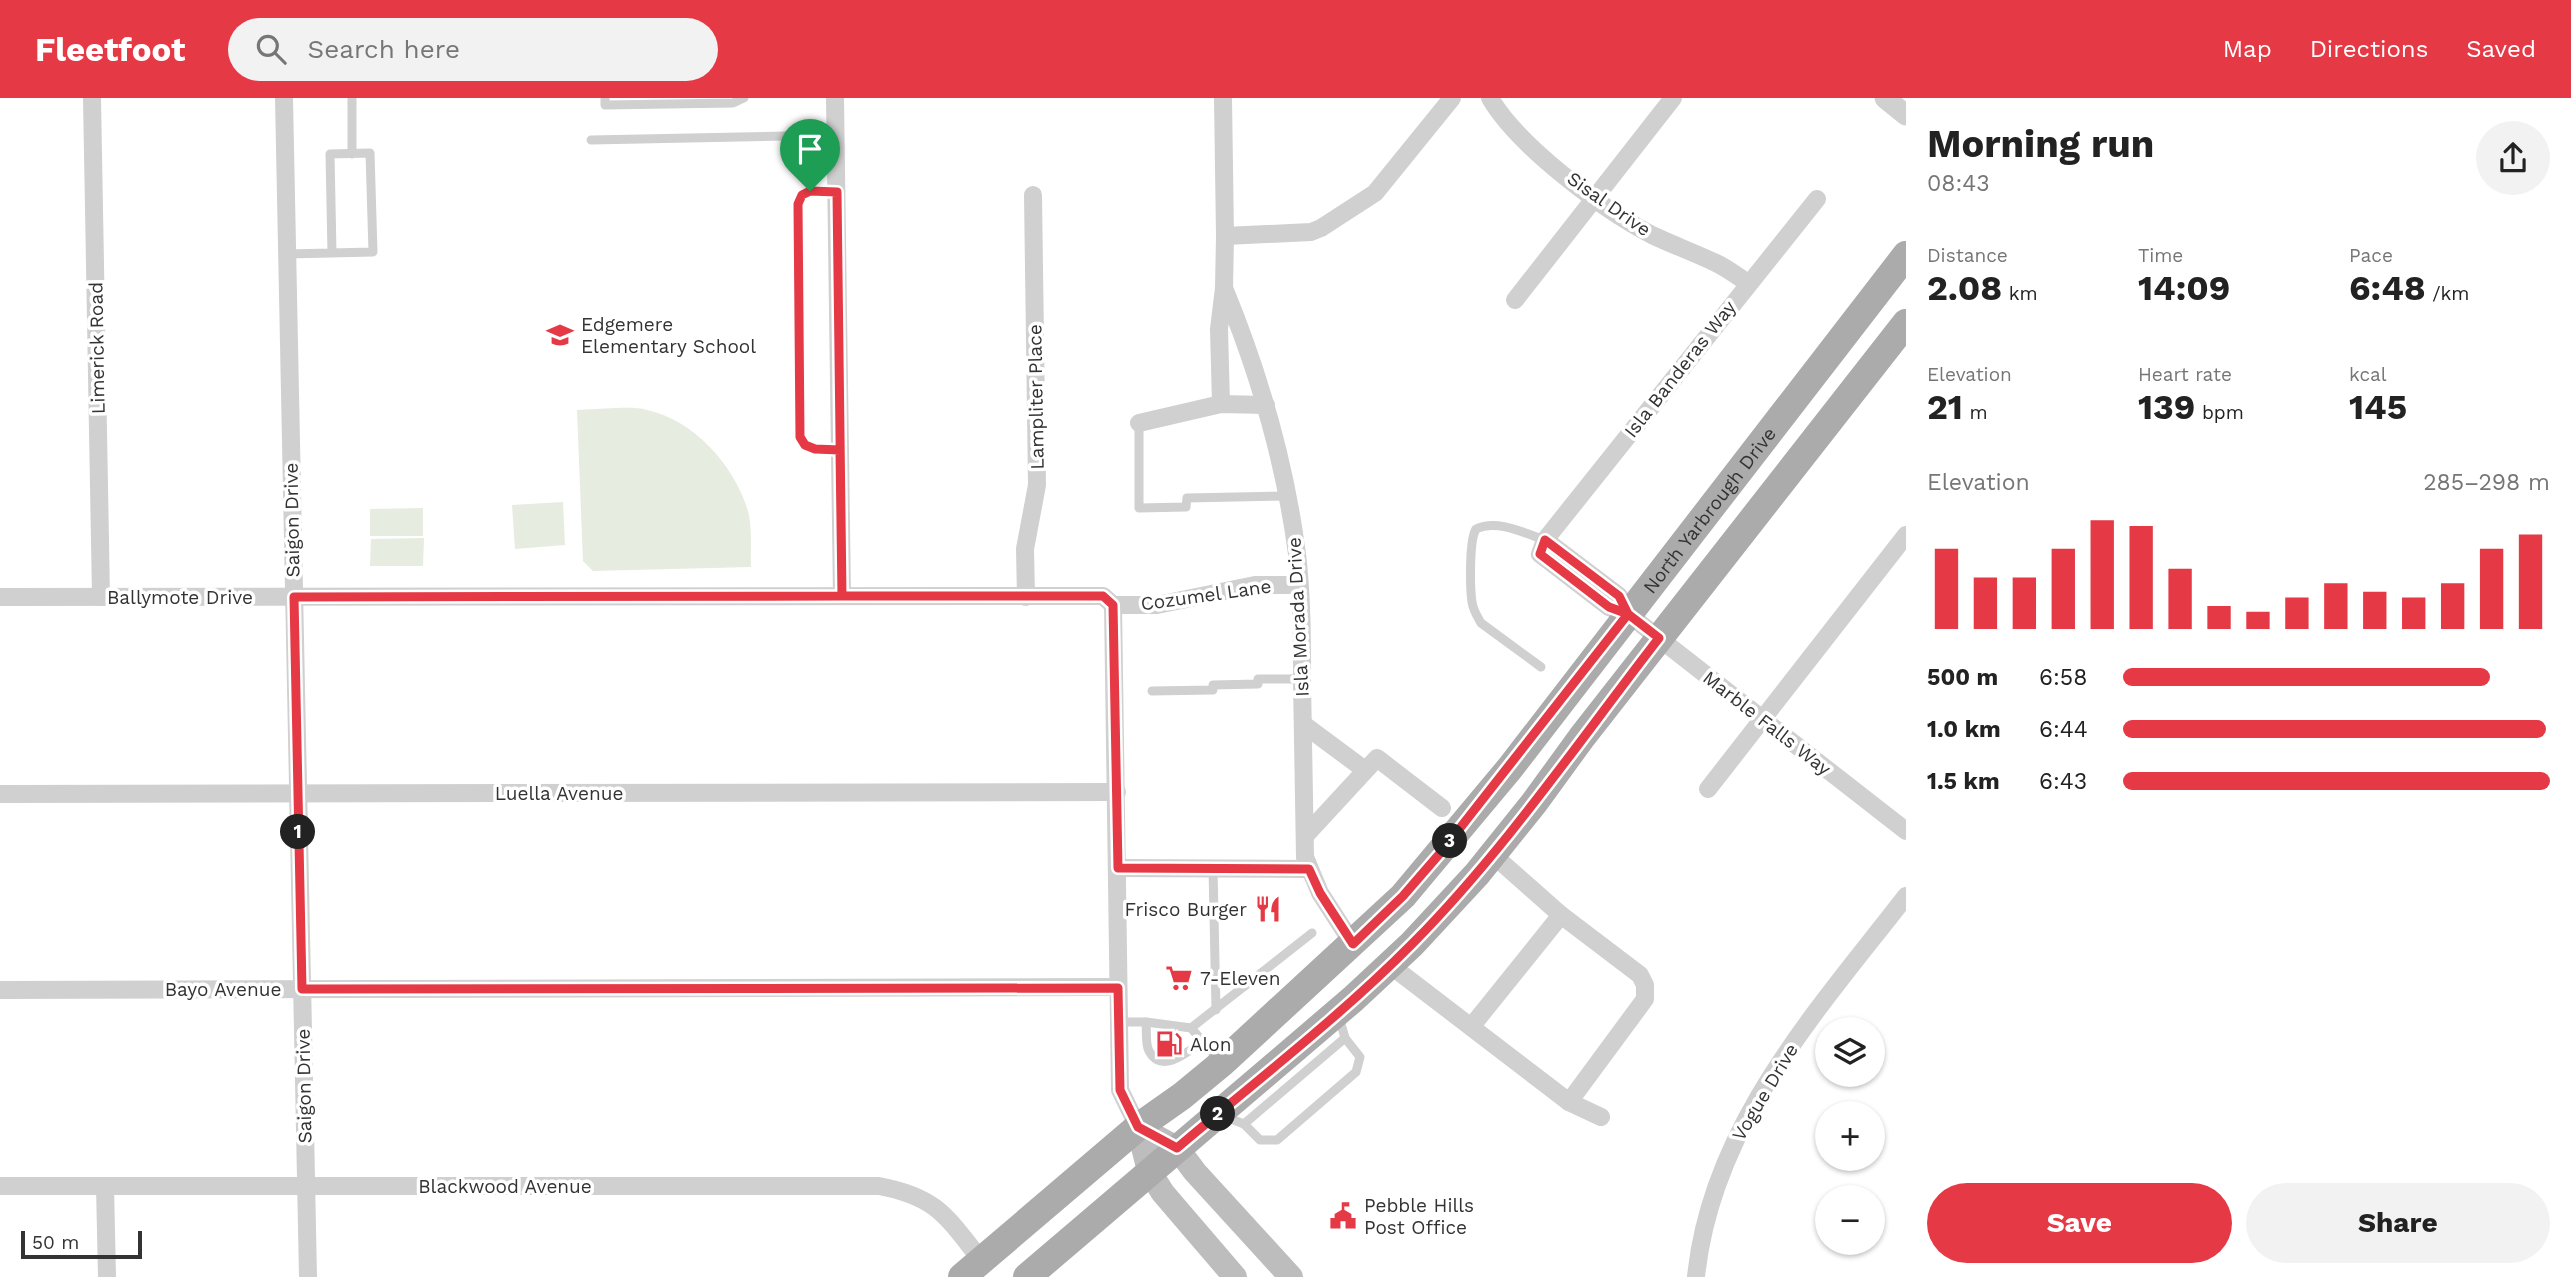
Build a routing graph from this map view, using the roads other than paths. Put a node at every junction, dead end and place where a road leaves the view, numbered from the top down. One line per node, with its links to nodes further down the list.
1 (92, 98): 38 (street, Limerick Road)
2 (284, 98): 22 (street, Saigon Drive)
3 (352, 98): 15 (lane)
4 (605, 98): 5 (lane)
5 (744, 98)
6 (835, 98): 13 (street)
7 (1223, 98): 20 (street, Isla Morada Drive)
8 (1452, 98): 20 (street)
9 (1490, 98): 18 (street, Sisal Drive)
10 (1673, 98): 18 (street)
11 (1885, 98): 12 (street)
12 (1906, 115)
13 (836, 135): 14 (lane); 16 (street)
14 (591, 140)
15 (352, 154): 21 (lane); 21 (lane)
16 (837, 192): 31 (street); 31 (lane)
17 (1033, 195): 40 (street, Lampliter Place)
18 (1595, 198): 24 (street, Sisal Drive); 26 (street)
19 (1817, 199): 24 (street, Isla Banderas Way)
20 (1225, 236): 25 (street, Isla Morada Drive)
21 (332, 253): 22 (lane)
22 (287, 254): 39 (street, Saigon Drive)
23 (1906, 255): 42 (main road, North Yarbrough Drive)
24 (1748, 283): 34 (street, Isla Banderas Way)
25 (1224, 288): 28 (street, Isla Morada Drive); 29 (street, Isla Morada Drive)
26 (1515, 300)
27 (1906, 323): 43 (main road, North Yarbrough Drive)
28 (1221, 404): 29 (street); 30 (street)
29 (1266, 405): 32 (street, Isla Morada Drive)
30 (1139, 423): 32 (lane)
31 (840, 450): 36 (street)
32 (1287, 496): 35 (street, Isla Morada Drive)
33 (1906, 535): 47 (street)
34 (1545, 540): 42 (street, Marble Falls Way); 44 (lane)
35 (1299, 585): 41 (street, Cozumel Lane); 45 (street, Isla Morada Drive)
36 (842, 596): 39 (street, Ballymote Drive); 40 (street, Ballymote Drive)
37 (0, 597): 38 (street, Ballymote Drive)
38 (101, 597): 39 (street, Ballymote Drive)
39 (294, 597): 53 (street, Saigon Drive)
40 (1026, 597): 41 (street, Ballymote Drive)
41 (1113, 605): 51 (street)
42 (1628, 614): 43 (street, Marble Falls Way); 64 (main road, North Yarbrough Drive)
43 (1659, 638): 47 (street, Marble Falls Way); 57 (main road, North Yarbrough Drive)
44 (1541, 667)
45 (1302, 679): 46 (lane); 48 (street, Isla Morada Drive)
46 (1152, 691)
47 (1762, 719): 50 (street); 55 (street, Marble Falls Way)
48 (1303, 724): 49 (street); 56 (street, Isla Morada Drive)
49 (1365, 770): 54 (street); 56 (street)
50 (1708, 789)
51 (1117, 792): 53 (street, Luella Avenue); 58 (street)
52 (0, 794): 53 (street, Luella Avenue)
53 (297, 794): 67 (street, Saigon Drive)
54 (1442, 808)
55 (1906, 831)
56 (1305, 836): 60 (street, Isla Morada Drive)
57 (1492, 854): 62 (street); 65 (main road, North Yarbrough Drive)
58 (1118, 868): 59 (street); 66 (street)
59 (1213, 868): 60 (street); 69 (lane)
60 (1309, 869): 64 (street, Isla Morada Drive)
61 (1906, 896): 93 (street, Vogue Drive)
62 (1561, 915): 73 (street); 77 (street)
63 (1312, 933): 69 (lane)
64 (1353, 944): 76 (main road, North Yarbrough Drive)
65 (1390, 965): 72 (main road, North Yarbrough Drive); 73 (street)
66 (1118, 988): 67 (street, Bayo Avenue); 70 (street)
67 (302, 989): 68 (street, Bayo Avenue); 86 (street, Saigon Drive)
68 (0, 990)
69 (1216, 1010): 74 (lane)
70 (1119, 1022): 71 (lane); 81 (street)
71 (1146, 1023): 74 (lane); 75 (lane)
72 (1342, 1025): 78 (main road, North Yarbrough Drive); 80 (lane); 80 (lane)
73 (1471, 1027): 77 (street)
74 (1191, 1028): 75 (lane)
75 (1203, 1041): 76 (lane)
76 (1222, 1063): 81 (main road, North Yarbrough Drive)
77 (1569, 1102): 79 (street)
78 (1218, 1114): 80 (lane); 82 (main road, North Yarbrough Drive)
79 (1601, 1116)
80 (1244, 1124)
81 (1138, 1127): 82 (main road); 83 (main road); 87 (main road, North Yarbrough Drive)
82 (1177, 1148): 83 (main road, North Yarbrough Drive); 92 (main road)
83 (1149, 1171): 88 (main road); 91 (main road, North Yarbrough Drive)
84 (0, 1186): 85 (street, Blackwood Avenue)
85 (104, 1186): 86 (street, Blackwood Avenue); 89 (street)
86 (306, 1186): 87 (street, Blackwood Avenue); 90 (street, Saigon Drive)
87 (971, 1269)
88 (1230, 1275)
89 (107, 1277)
90 (308, 1277)
91 (1027, 1277)
92 (1291, 1277)
93 (1696, 1277)

